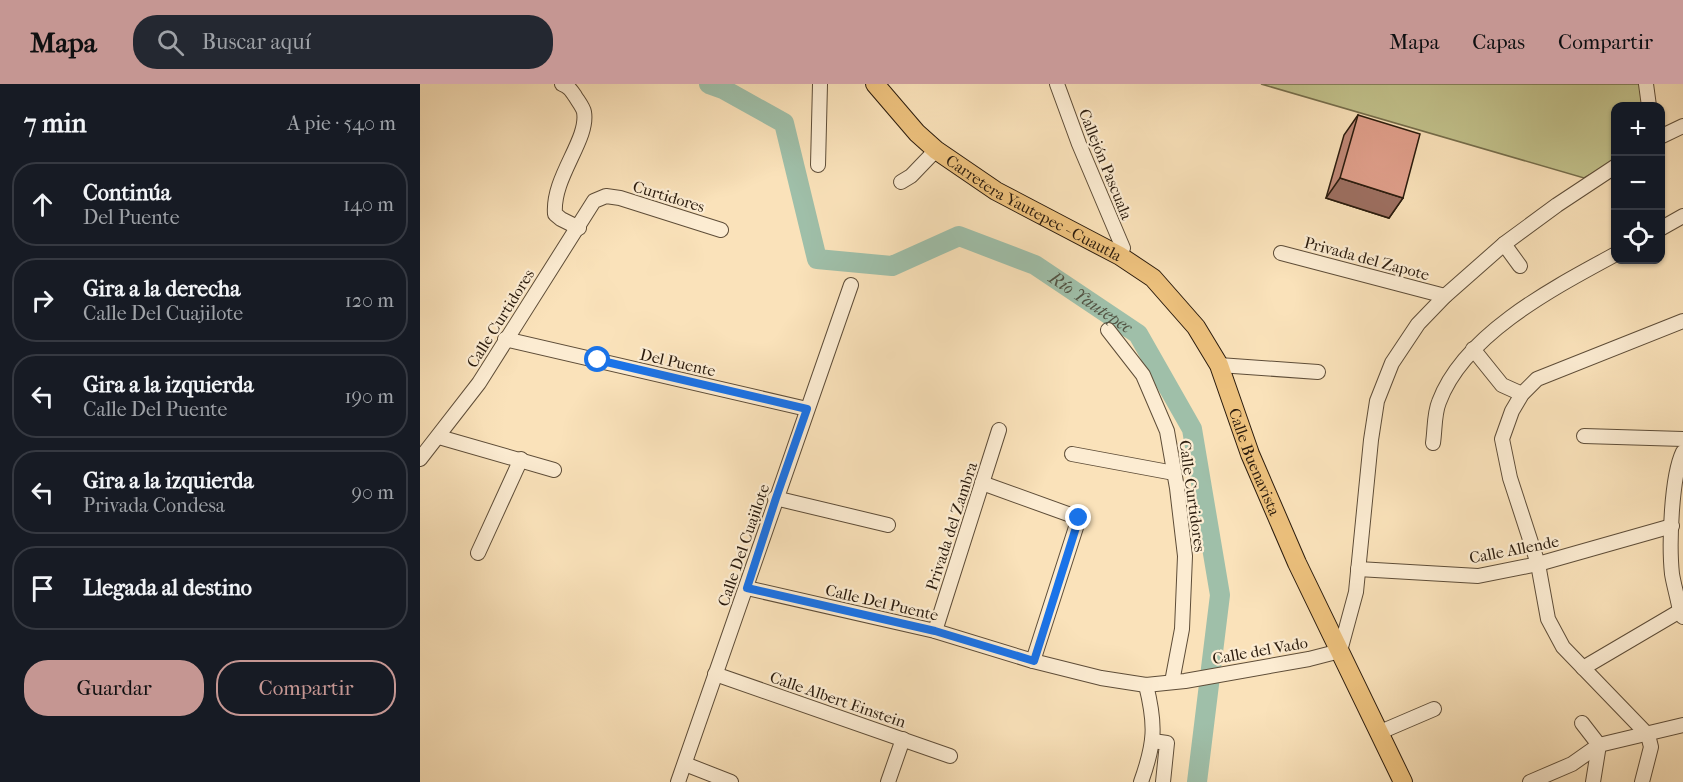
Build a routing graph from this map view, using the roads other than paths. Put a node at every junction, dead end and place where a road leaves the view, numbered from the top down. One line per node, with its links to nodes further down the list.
1 (562, 84): 19 (street)
2 (820, 84): 12 (street)
3 (875, 84): 9 (main road, Carretera Yautepec - Cuautla)
4 (886, 84): 9 (main road, Carretera Yautepec - Cuautla)
5 (1057, 84): 22 (street, Callejón Pascuala)
6 (1646, 84): 7 (street)
7 (1648, 102)
8 (1683, 126): 10 (street)
9 (920, 130): 11 (main road, Carretera Yautepec - Cuautla); 14 (main road, Carretera Yautepec - Cuautla)
10 (1665, 135)
11 (936, 150): 14 (main road, Carretera Yautepec - Cuautla); 15 (street)
12 (818, 165)
13 (1611, 169): 21 (street)
14 (976, 175): 22 (main road, Carretera Yautepec - Cuautla)
15 (901, 182)
16 (606, 196): 19 (street, Calle Curtidores); 20 (street, Curtidores)
17 (1683, 216): 18 (street)
18 (1665, 226)
19 (579, 228): 31 (street, Calle Curtidores)
20 (721, 230)
21 (1504, 244): 25 (street); 27 (street)
22 (1122, 252): 29 (main road, Carretera Yautepec - Cuautla)
23 (1281, 253): 27 (street, Privada del Zapote)
24 (1611, 257): 32 (street)
25 (1520, 266)
26 (850, 285): 36 (street, Calle Del Cuajilote)
27 (1445, 296): 54 (street)
28 (1683, 321): 35 (street)
29 (1200, 325): 33 (main road, Calle Buenavista)
30 (1108, 330): 47 (street, Calle Curtidores)
31 (505, 339): 36 (street, Del Puente); 39 (street, Calle Curtidores)
32 (1473, 350): 35 (street); 41 (street)
33 (1223, 365): 34 (street); 58 (main road, Calle Buenavista)
34 (1318, 372)
35 (1522, 394): 53 (street)
36 (807, 409): 49 (street, Calle Del Cuajilote)
37 (999, 430): 48 (street, Privada del Zambra)
38 (1584, 436): 40 (street)
39 (439, 437): 44 (street, Calle Curtidores); 45 (street)
40 (1683, 439)
41 (1433, 443)
42 (1683, 452): 51 (street)
43 (1072, 454): 47 (street)
44 (420, 459)
45 (521, 459): 46 (street); 52 (street)
46 (554, 470)
47 (1174, 473): 62 (street, Calle Curtidores)
48 (982, 483): 57 (street, Privada del Zambra); 59 (street)
49 (776, 498): 50 (street); 55 (street, Calle Del Cuajilote)
50 (888, 525)
51 (1672, 526): 53 (street, Calle Allende); 56 (street)
52 (478, 553)
53 (1538, 564): 54 (street, Calle Allende); 60 (street)
54 (1358, 569): 58 (street)
55 (747, 588): 57 (street, Calle Del Puente); 61 (street, Calle Del Cuajilote)
56 (1682, 614): 60 (street)
57 (935, 631): 59 (street, Calle Del Puente)
58 (1340, 651): 62 (street, Calle del Vado); 67 (main road, Calle Buenavista)
59 (1034, 661): 63 (street, Calle Del Puente)
60 (1582, 668): 68 (street)
61 (715, 674): 69 (street, Calle Albert Einstein); 73 (street, Calle Del Cuajilote)
62 (1178, 681): 63 (street, Calle Del Puente)
63 (1146, 685): 70 (street)
64 (1434, 708): 67 (street)
65 (1581, 723): 71 (street)
66 (1683, 725): 68 (street)
67 (1378, 733): 79 (main road, Calle Buenavista)
68 (1648, 735): 71 (street); 82 (street)
69 (903, 739): 72 (street, Calle Albert Einstein); 76 (street)
70 (1153, 741): 77 (street); 78 (street)
71 (1599, 746): 80 (street); 81 (street)
72 (950, 756)
73 (685, 764): 74 (street, Calle Del Cuajilote); 75 (street)
74 (678, 782)
75 (731, 782)
76 (888, 782)
77 (1141, 782)
78 (1163, 782)
79 (1404, 782)
80 (1530, 782)
81 (1593, 782)
82 (1642, 782)

